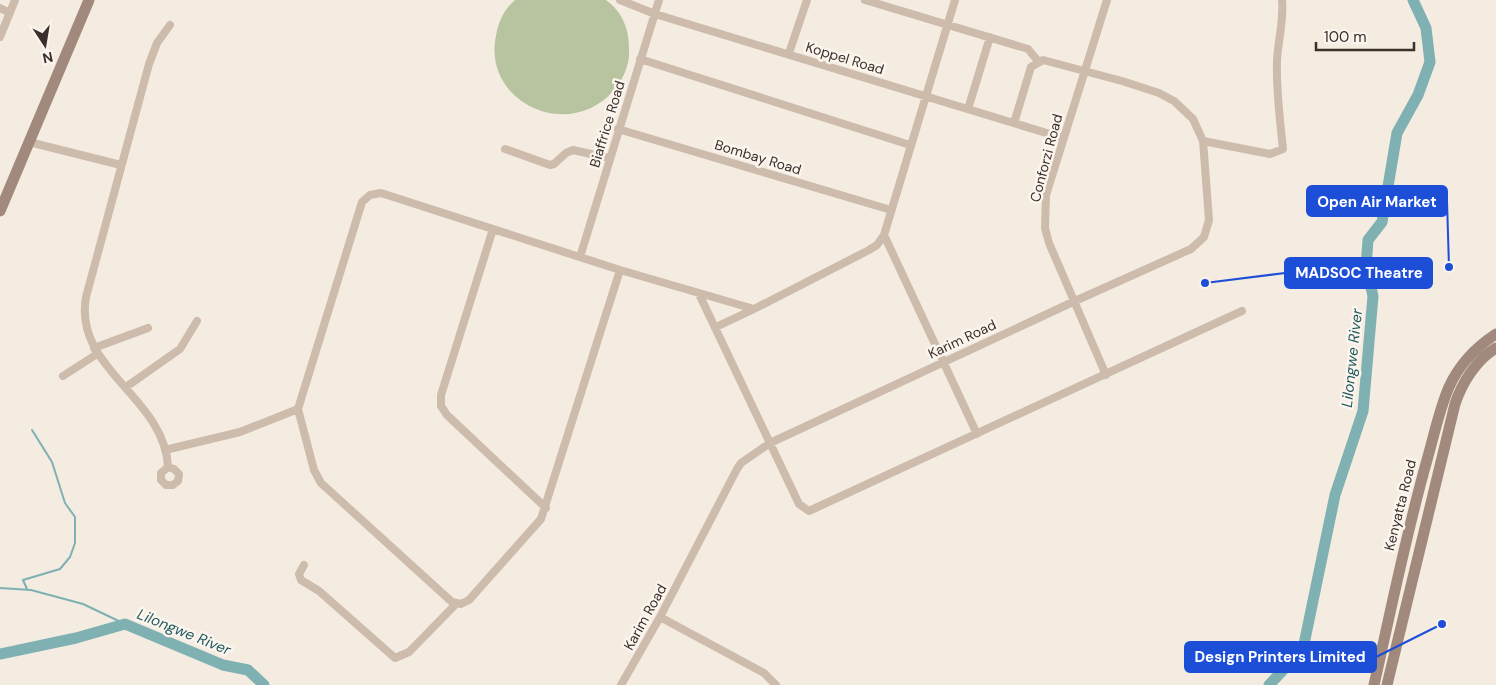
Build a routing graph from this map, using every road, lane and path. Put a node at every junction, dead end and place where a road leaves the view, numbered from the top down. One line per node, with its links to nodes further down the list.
1 (15, 0): 11 (street)
2 (89, 0): 27 (main road)
3 (620, 0): 12 (street, Koppel Road)
4 (659, 0): 12 (street, Biaffrice Road)
5 (806, 0): 17 (street)
6 (866, 0): 13 (street)
7 (955, 0): 13 (street)
8 (1107, 0): 20 (street, Conforzi Road)
9 (1282, 0): 26 (street)
10 (0, 8): 11 (street)
11 (10, 13): 15 (street)
12 (655, 14): 17 (street, Koppel Road); 18 (street, Biaffrice Road)
13 (948, 24): 16 (street); 21 (street)
14 (170, 25): 31 (street)
15 (0, 37)
16 (990, 37): 19 (street); 22 (street)
17 (789, 53): 21 (street, Koppel Road)
18 (640, 59): 24 (street, Biaffrice Road); 28 (street)
19 (1038, 61): 20 (street, Karim Road); 23 (street)
20 (1084, 71): 25 (street, Conforzi Road); 26 (street, Karim Road)
21 (926, 96): 22 (street, Koppel Road); 28 (street)
22 (968, 109): 23 (street, Koppel Road)
23 (1014, 123): 25 (street, Koppel Road)
24 (618, 129): 30 (street, Biaffrice Road); 32 (street, Bombay Road)
25 (1063, 138): 39 (street, Conforzi Road)
26 (1203, 141): 39 (street, Karim Road)
27 (29, 142): 31 (street); 33 (main road)
28 (910, 144): 32 (street)
29 (505, 149): 30 (street)
30 (609, 158): 36 (street, Biaffrice Road)
31 (121, 165): 47 (street)
32 (890, 210): 35 (street)
33 (0, 211)
34 (494, 230): 36 (street); 52 (street); 57 (street)
35 (884, 235): 40 (street); 48 (street)
36 (580, 256): 37 (street)
37 (620, 270): 38 (street); 57 (street)
38 (699, 294): 40 (street); 43 (street)
39 (1075, 301): 48 (street, Karim Road); 49 (street, Conforzi Road)
40 (754, 309): 43 (street)
41 (1242, 311): 49 (street)
42 (197, 321): 51 (street)
43 (716, 327): 54 (street)
44 (148, 328): 47 (street)
45 (1496, 334): 63 (main road, Kenyatta Road)
46 (1496, 348): 64 (main road)
47 (96, 351): 50 (street); 51 (street)
48 (944, 362): 53 (street); 54 (street, Karim Road)
49 (1106, 375): 53 (street)
50 (63, 376)
51 (126, 387): 55 (street)
52 (298, 409): 55 (street); 59 (street)
53 (977, 434): 54 (street)
54 (770, 443): 60 (street, Karim Road)
55 (166, 450): 56 (street)
56 (168, 467)
57 (546, 508): 59 (street)
58 (304, 566): 59 (street)
59 (456, 604)
60 (660, 617): 61 (street, Karim Road); 62 (street)
61 (621, 685)
62 (776, 685)
63 (1374, 685)
64 (1387, 685)

